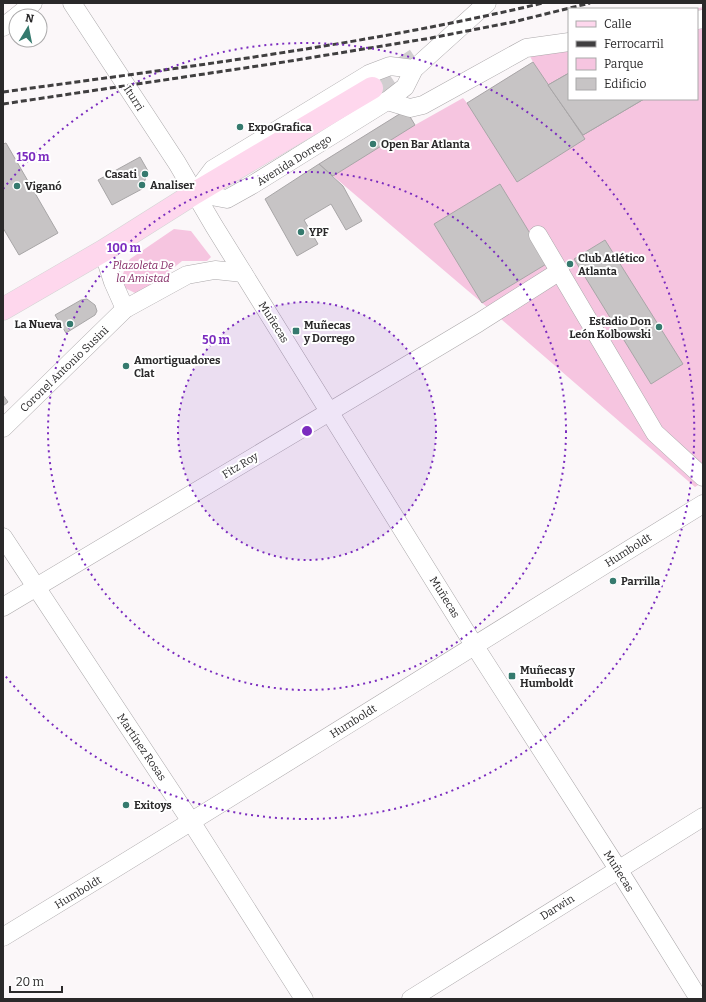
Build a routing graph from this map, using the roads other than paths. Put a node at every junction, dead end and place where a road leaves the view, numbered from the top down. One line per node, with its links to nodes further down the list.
1 (72, 3): 6 (street, Iturri)
2 (487, 3): 4 (street, Avenida Dorrego)
3 (568, 42): 5 (street)
4 (414, 69): 5 (street, Avenida Dorrego); 5 (street, Avenida Dorrego)
5 (376, 88): 6 (main road, Avenida Dorrego)
6 (195, 193): 8 (main road, Avenida Dorrego); 10 (street, Muñecas)
7 (538, 235): 9 (street)
8 (103, 250): 11 (main road, Avenida Dorrego); 12 (street)
9 (560, 271): 13 (street, Fitz Roy); 15 (street)
10 (243, 273): 12 (street, Coronel Antonio Susini); 13 (street, Muñecas)
11 (3, 309)
12 (125, 309): 14 (street, Coronel Antonio Susini)
13 (330, 412): 18 (street, Fitz Roy); 20 (street, Muñecas)
14 (3, 428)
15 (703, 477)
16 (703, 504): 20 (street, Humboldt)
17 (3, 537): 18 (street, Martínez Rosas)
18 (35, 588): 19 (street, Fitz Roy); 22 (street, Martínez Rosas)
19 (3, 608)
20 (474, 645): 22 (street, Humboldt); 23 (street, Muñecas)
21 (703, 817): 23 (street, Darwin)
22 (192, 823): 24 (street, Humboldt); 25 (street, Martínez Rosas)
23 (618, 869): 26 (street, Darwin); 27 (street, Muñecas)
24 (3, 938)
25 (304, 999)
26 (411, 999)
27 (699, 999)

